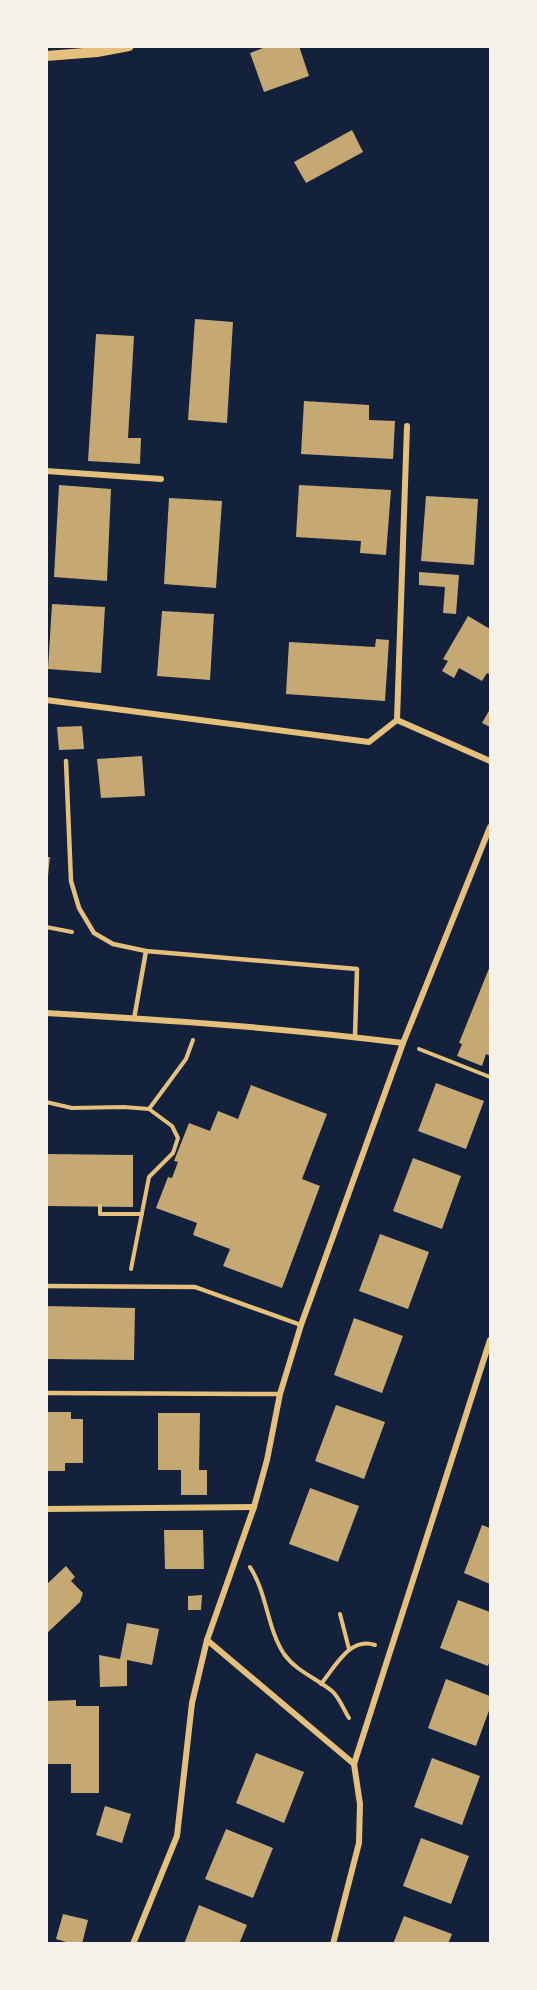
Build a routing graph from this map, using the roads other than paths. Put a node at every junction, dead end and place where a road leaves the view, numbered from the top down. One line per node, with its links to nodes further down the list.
1 (129, 46): 2 (street)
2 (46, 56)
3 (407, 426): 7 (street)
4 (46, 471): 5 (street)
5 (161, 479)
6 (46, 700): 7 (street)
7 (397, 720): 9 (street)
8 (66, 761): 11 (lane)
9 (490, 761)
10 (490, 827): 15 (street)
11 (146, 951): 13 (lane); 14 (lane)
12 (46, 1013): 13 (street)
13 (134, 1019): 14 (street)
14 (355, 1037): 15 (street)
15 (403, 1043): 17 (street)
16 (46, 1286): 17 (lane)
17 (301, 1325): 20 (street)
18 (490, 1340): 24 (street)
19 (46, 1393): 20 (lane)
20 (280, 1394): 21 (street)
21 (254, 1507): 22 (street); 23 (street)
22 (46, 1509)
23 (207, 1640): 24 (street); 25 (street)
24 (354, 1764): 26 (street)
25 (133, 1944)
26 (333, 1944)

